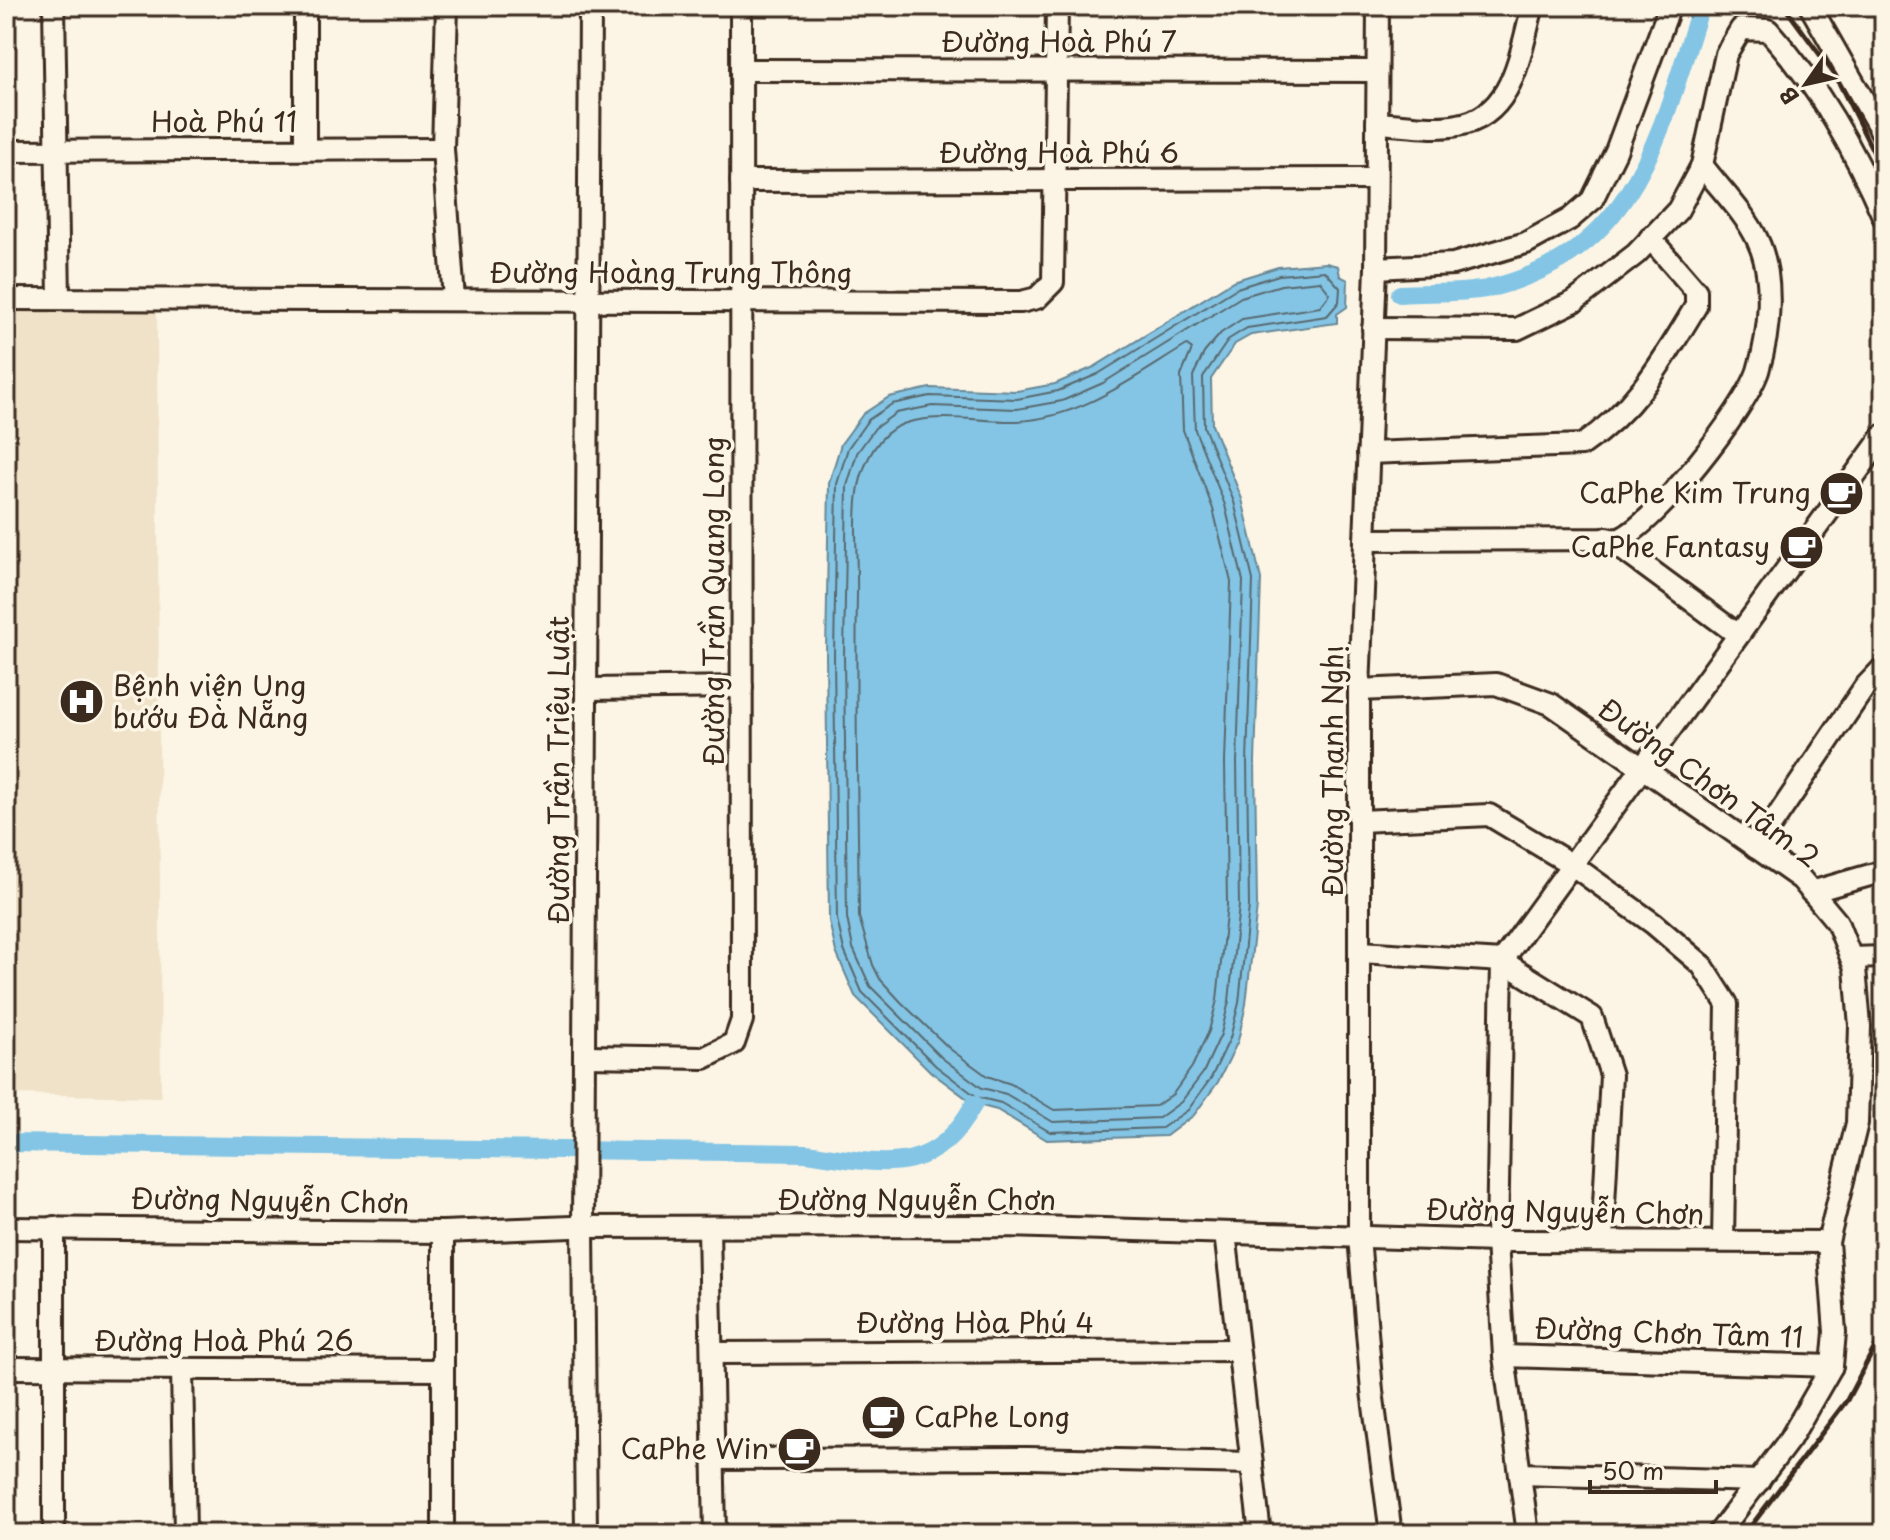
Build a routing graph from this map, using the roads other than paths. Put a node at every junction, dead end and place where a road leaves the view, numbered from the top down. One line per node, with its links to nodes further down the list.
1 (54, 6): 21 (street)
2 (305, 6): 18 (street)
3 (447, 6): 19 (street)
4 (590, 6): 32 (street, Đường Trần Triệu Luật)
5 (741, 6): 13 (street, Đường Trần Quang Long)
6 (1057, 6): 14 (street, Đường Hoàng Trung Thông)
7 (1378, 6): 15 (street, Đường Thanh Nghị)
8 (1520, 6): 12 (street)
9 (1533, 6): 12 (street)
10 (1670, 6): 28 (street)
11 (1810, 6): 17 (street)
12 (1526, 30): 16 (street)
13 (741, 70): 14 (street, Đường Hoà Phú 7); 24 (street, Đường Trần Quang Long)
14 (1056, 70): 15 (street, Đường Hoà Phú 7); 25 (street, Đường Hoàng Trung Thông)
15 (1377, 71): 16 (street, Đường Thanh Nghị)
16 (1377, 123): 23 (street, Đường Thanh Nghị)
17 (1884, 136)
18 (305, 149): 19 (street, Hoà Phú 11); 21 (street, Hoà Phú 11)
19 (443, 149): 31 (street)
20 (6, 151): 21 (street, Hoà Phú 11)
21 (57, 151): 30 (street)
22 (1702, 165): 26 (street); 27 (street); 37 (street)
23 (1376, 179): 25 (street, Đường Hoà Phú 6); 28 (street, Đường Thanh Nghị)
24 (741, 181): 25 (street, Đường Hoà Phú 6); 33 (street, Đường Trần Quang Long)
25 (1054, 182): 33 (street, Đường Hoàng Trung Thông)
26 (1884, 218)
27 (1650, 238): 34 (street); 36 (street)
28 (1376, 268): 34 (street, Đường Thanh Nghị)
29 (6, 299): 30 (street, Đường Hoàng Trung Thông)
30 (59, 299): 31 (street, Đường Hoàng Trung Thông)
31 (454, 300): 32 (street, Đường Hoàng Trung Thông)
32 (590, 301): 33 (street, Đường Hoàng Trung Thông); 42 (street, Đường Trần Triệu Luật)
33 (741, 301): 41 (street, Đường Trần Quang Long)
34 (1373, 328): 36 (street, Đường Thanh Nghị)
35 (1884, 435): 39 (street)
36 (1368, 453): 38 (street, Đường Thanh Nghị)
37 (1607, 538): 38 (street); 39 (street)
38 (1365, 540): 43 (street, Đường Thanh Nghị)
39 (1737, 634): 44 (street)
40 (1884, 667): 46 (street)
41 (742, 687): 42 (street); 54 (street, Đường Trần Quang Long)
42 (588, 689): 54 (street, Đường Trần Triệu Luật)
43 (1359, 690): 44 (street, Đường Chơn Tâm 2); 45 (street, Đường Thanh Nghị)
44 (1643, 766): 46 (street, Đường Chơn Tâm 2); 47 (street)
45 (1360, 821): 47 (street); 50 (street, Đường Thanh Nghị)
46 (1756, 848): 49 (street, Đường Chơn Tâm 2)
47 (1571, 864): 53 (street); 64 (street)
48 (1884, 871): 49 (street)
49 (1811, 892): 52 (street, Đường Chơn Tâm 2)
50 (1361, 952): 53 (street); 61 (street, Đường Thanh Nghị)
51 (1884, 957): 52 (street)
52 (1851, 958): 65 (street, Đường Chơn Tâm 2)
53 (1502, 961): 62 (street); 63 (street)
54 (586, 1056): 58 (street, Đường Trần Triệu Luật)
55 (54, 1227): 57 (street, Đường Nguyễn Chơn); 59 (street, Đường Nguyễn Chơn); 71 (street)
56 (709, 1227): 58 (street, Đường Nguyễn Chơn); 60 (street, Đường Nguyễn Chơn); 67 (street)
57 (6, 1228)
58 (583, 1228): 59 (street, Đường Nguyễn Chơn); 81 (street, Đường Trần Triệu Luật)
59 (443, 1232): 73 (street)
60 (1225, 1233): 61 (street, Đường Nguyễn Chơn); 66 (street)
61 (1359, 1237): 62 (street, Đường Nguyễn Chơn); 84 (street, Đường Thanh Nghị)
62 (1497, 1241): 63 (street, Đường Nguyễn Chơn); 68 (street)
63 (1602, 1241): 64 (street, Đường Nguyễn Chơn)
64 (1723, 1241): 65 (street, Đường Nguyễn Chơn)
65 (1828, 1242): 69 (street, Đường Chơn Tâm 2)
66 (1238, 1350): 67 (street, Đường Hòa Phú 4); 75 (street)
67 (712, 1353): 74 (street)
68 (1504, 1356): 69 (street, Đường Chơn Tâm 11); 76 (street)
69 (1832, 1366): 77 (street)
70 (6, 1368): 71 (street, Đường Hoà Phú 26)
71 (54, 1368): 72 (street, Đường Hoà Phú 26); 78 (street)
72 (182, 1369): 73 (street, Đường Hoà Phú 26); 79 (street)
73 (443, 1370): 80 (street)
74 (714, 1459): 75 (street); 82 (street)
75 (1252, 1463): 83 (street)
76 (1520, 1474): 77 (street); 85 (street)
77 (1759, 1481): 86 (street)
78 (54, 1534)
79 (185, 1534)
80 (443, 1534)
81 (586, 1534)
82 (715, 1534)
83 (1260, 1534)
84 (1391, 1534)
85 (1528, 1534)
86 (1718, 1534)

